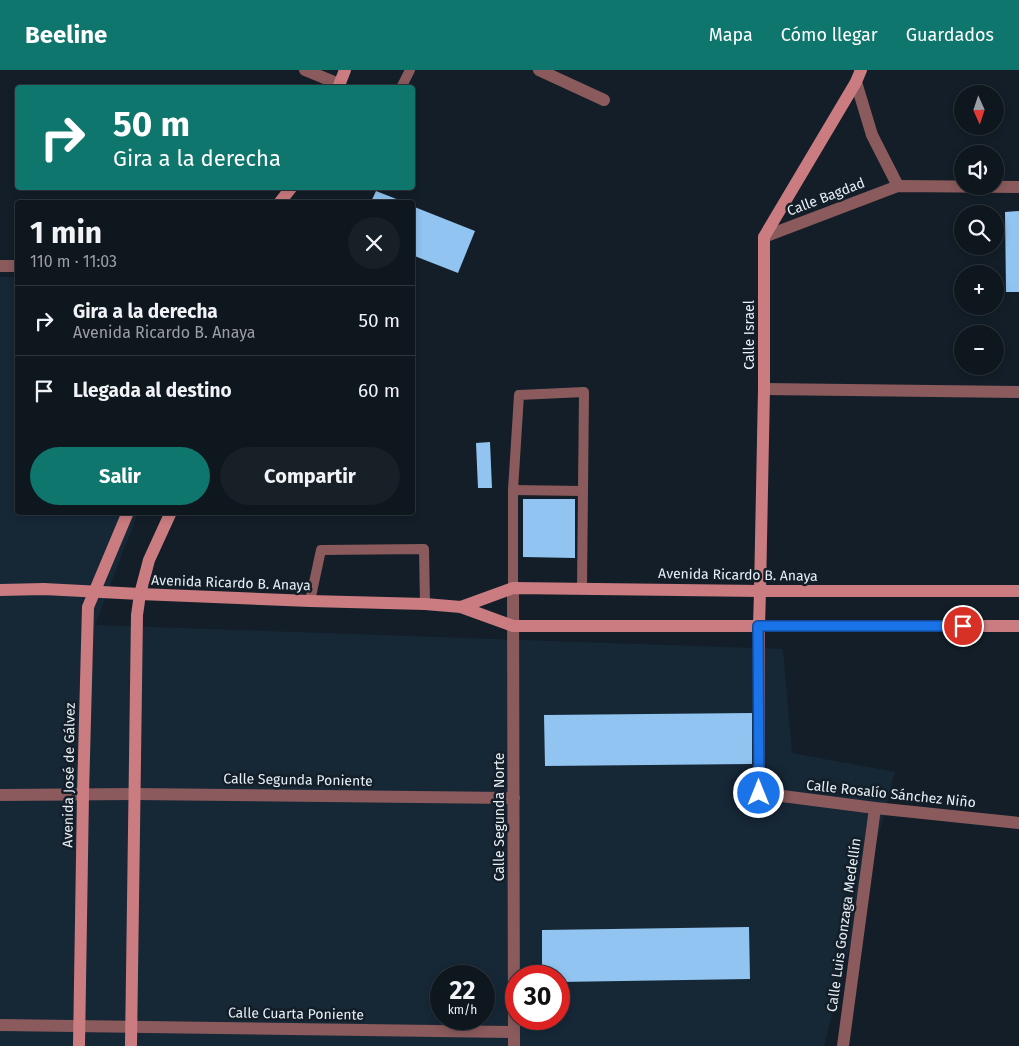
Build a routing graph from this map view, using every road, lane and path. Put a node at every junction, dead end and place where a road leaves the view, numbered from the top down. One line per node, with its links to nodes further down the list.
1 (305, 70): 6 (street)
2 (346, 70): 7 (main road)
3 (410, 70): 8 (lane)
4 (539, 70): 9 (street)
5 (859, 76): 10 (street); 14 (main road)
6 (336, 85)
7 (338, 85)
8 (402, 85)
9 (604, 100)
10 (898, 186): 11 (street, Calle Bagdad); 14 (street, Calle Bagdad)
11 (1019, 187)
12 (290, 190): 13 (main road)
13 (282, 200)
14 (764, 237): 17 (main road, Calle Israel)
15 (0, 266): 16 (street)
16 (15, 266)
17 (764, 389): 18 (street); 26 (main road, Calle Israel)
18 (1019, 392)
19 (514, 490): 20 (lane); 20 (lane); 23 (lane)
20 (583, 492): 24 (lane)
21 (127, 515): 28 (main road, Avenida José de Gálvez)
22 (170, 515): 29 (main road)
23 (513, 588): 24 (main road, Avenida Ricardo B. Anaya); 32 (main road, Avenida Ricardo B. Anaya); 33 (street, Calle Segunda Norte)
24 (582, 588): 26 (main road, Avenida Ricardo B. Anaya)
25 (0, 590): 28 (main road, Avenida Ricardo B. Anaya)
26 (760, 591): 27 (main road, Avenida Ricardo B. Anaya); 34 (main road, Calle Israel)
27 (1019, 591)
28 (94, 592): 29 (main road, Avenida Ricardo B. Anaya); 36 (main road, Avenida José de Gálvez)
29 (140, 594): 30 (main road, Avenida Ricardo B. Anaya); 37 (main road)
30 (310, 601): 31 (main road, Avenida Ricardo B. Anaya); 31 (lane)
31 (425, 604): 32 (main road, Avenida Ricardo B. Anaya)
32 (461, 608): 33 (main road, Avenida Ricardo B. Anaya)
33 (513, 626): 34 (main road, Avenida Ricardo B. Anaya); 39 (street, Calle Segunda Norte)
34 (758, 626): 35 (main road, Avenida Ricardo B. Anaya); 40 (street, Calle Rosalío Sánchez Niño)
35 (1019, 626)
36 (83, 794): 37 (street, Calle Segunda Poniente); 38 (street, Calle Segunda Poniente); 43 (main road, Avenida José de Gálvez)
37 (134, 794): 39 (street, Calle Segunda Poniente); 44 (main road)
38 (0, 795)
39 (514, 798): 45 (street, Calle Segunda Norte)
40 (875, 808): 41 (street, Calle Rosalío Sánchez Niño); 49 (street, Calle Luis Gonzaga Medellín)
41 (1019, 823)
42 (0, 1025): 43 (street, Calle Cuarta Poniente)
43 (78, 1026): 44 (street, Calle Cuarta Poniente); 46 (main road, Avenida José de Gálvez)
44 (131, 1027): 45 (street, Calle Cuarta Poniente); 47 (main road)
45 (514, 1032): 48 (street, Calle Segunda Norte)
46 (79, 1046)
47 (131, 1046)
48 (514, 1046)
49 (843, 1046)

